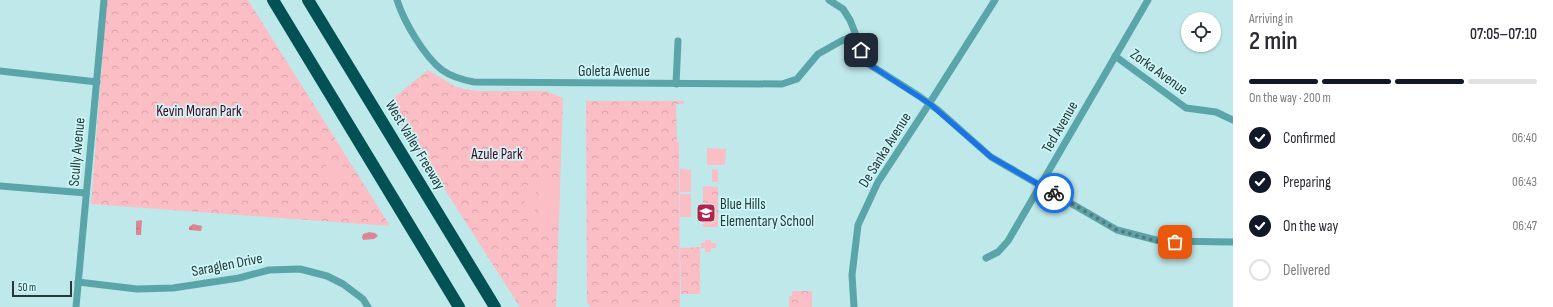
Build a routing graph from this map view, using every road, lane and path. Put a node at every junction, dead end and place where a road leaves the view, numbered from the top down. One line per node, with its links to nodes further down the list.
1 (104, 0): 12 (street, Scully Avenue)
2 (272, 0): 24 (highway)
3 (308, 0): 25 (highway, West Valley Freeway)
4 (397, 0): 13 (street, Goleta Avenue)
5 (829, 0): 8 (street)
6 (994, 0): 14 (street, De Sanka Avenue)
7 (1148, 0): 10 (street, Ted Avenue)
8 (855, 36): 13 (street, Goleta Avenue); 14 (street)
9 (678, 41): 13 (street)
10 (1115, 56): 15 (street, Zorka Avenue); 17 (street, Ted Avenue)
11 (0, 71): 12 (street)
12 (97, 82): 18 (street, Scully Avenue)
13 (676, 84)
14 (930, 104): 17 (street); 26 (street, De Sanka Avenue)
15 (1233, 120)
16 (0, 186): 18 (street)
17 (1041, 186): 19 (street); 20 (street, Ted Avenue)
18 (86, 193): 21 (street, Scully Avenue)
19 (1233, 242)
20 (986, 258)
21 (78, 282): 22 (street, Scully Avenue); 23 (street, Saraglen Drive)
22 (76, 307)
23 (368, 307)
24 (459, 307)
25 (495, 307)
26 (854, 307)

